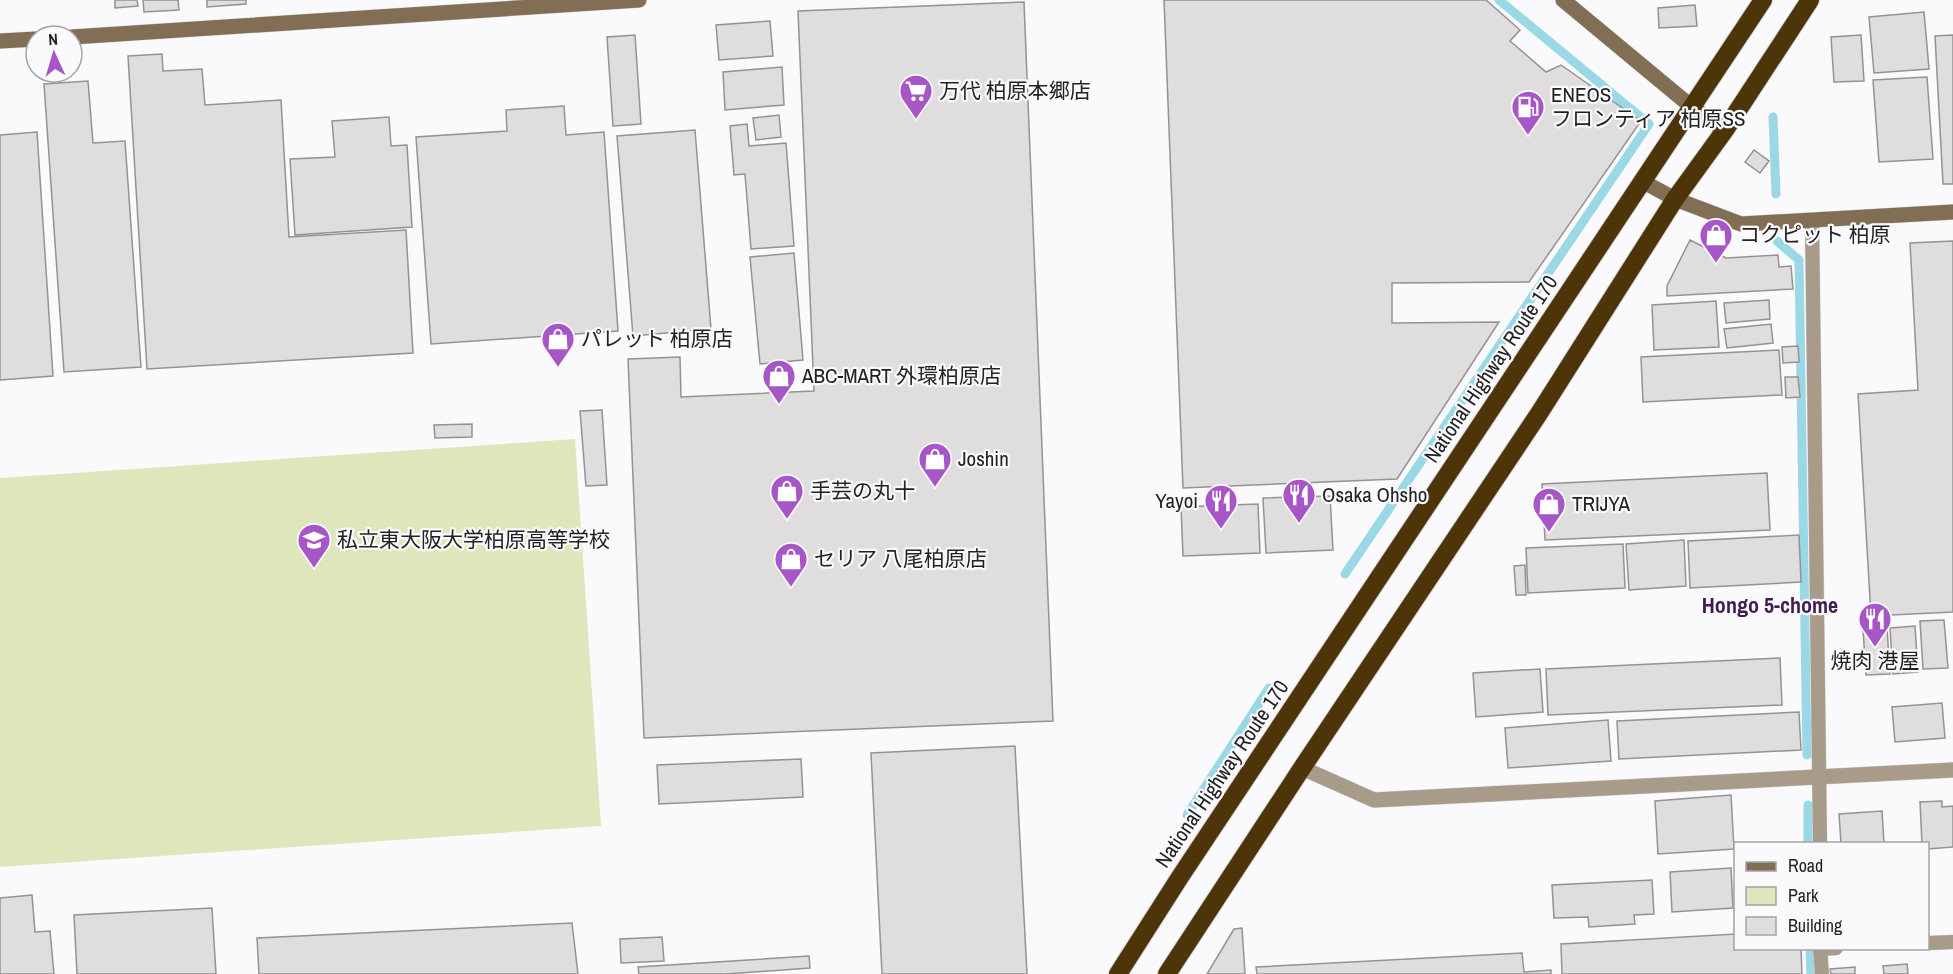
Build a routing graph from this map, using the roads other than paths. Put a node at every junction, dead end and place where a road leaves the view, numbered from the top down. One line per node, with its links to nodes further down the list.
1 (639, 0): 5 (street)
2 (1563, 0): 8 (street)
3 (1763, 0): 8 (highway, National Highway Route 170)
4 (1810, 0): 9 (highway)
5 (84, 36)
6 (24, 40): 7 (street)
7 (0, 41)
8 (1693, 108): 9 (street); 10 (highway, National Highway Route 170)
9 (1725, 130): 11 (highway)
10 (1642, 181): 11 (street); 21 (highway, National Highway Route 170)
11 (1675, 199): 13 (street); 14 (highway)
12 (1953, 212): 13 (street)
13 (1812, 220): 16 (lane)
14 (1302, 768): 16 (street); 22 (highway)
15 (1953, 770): 16 (street)
16 (1820, 777): 17 (lane)
17 (1820, 842)
18 (1953, 942): 19 (lane)
19 (1929, 943)
20 (1820, 950): 23 (lane)
21 (1118, 974)
22 (1167, 974)
23 (1822, 974)

